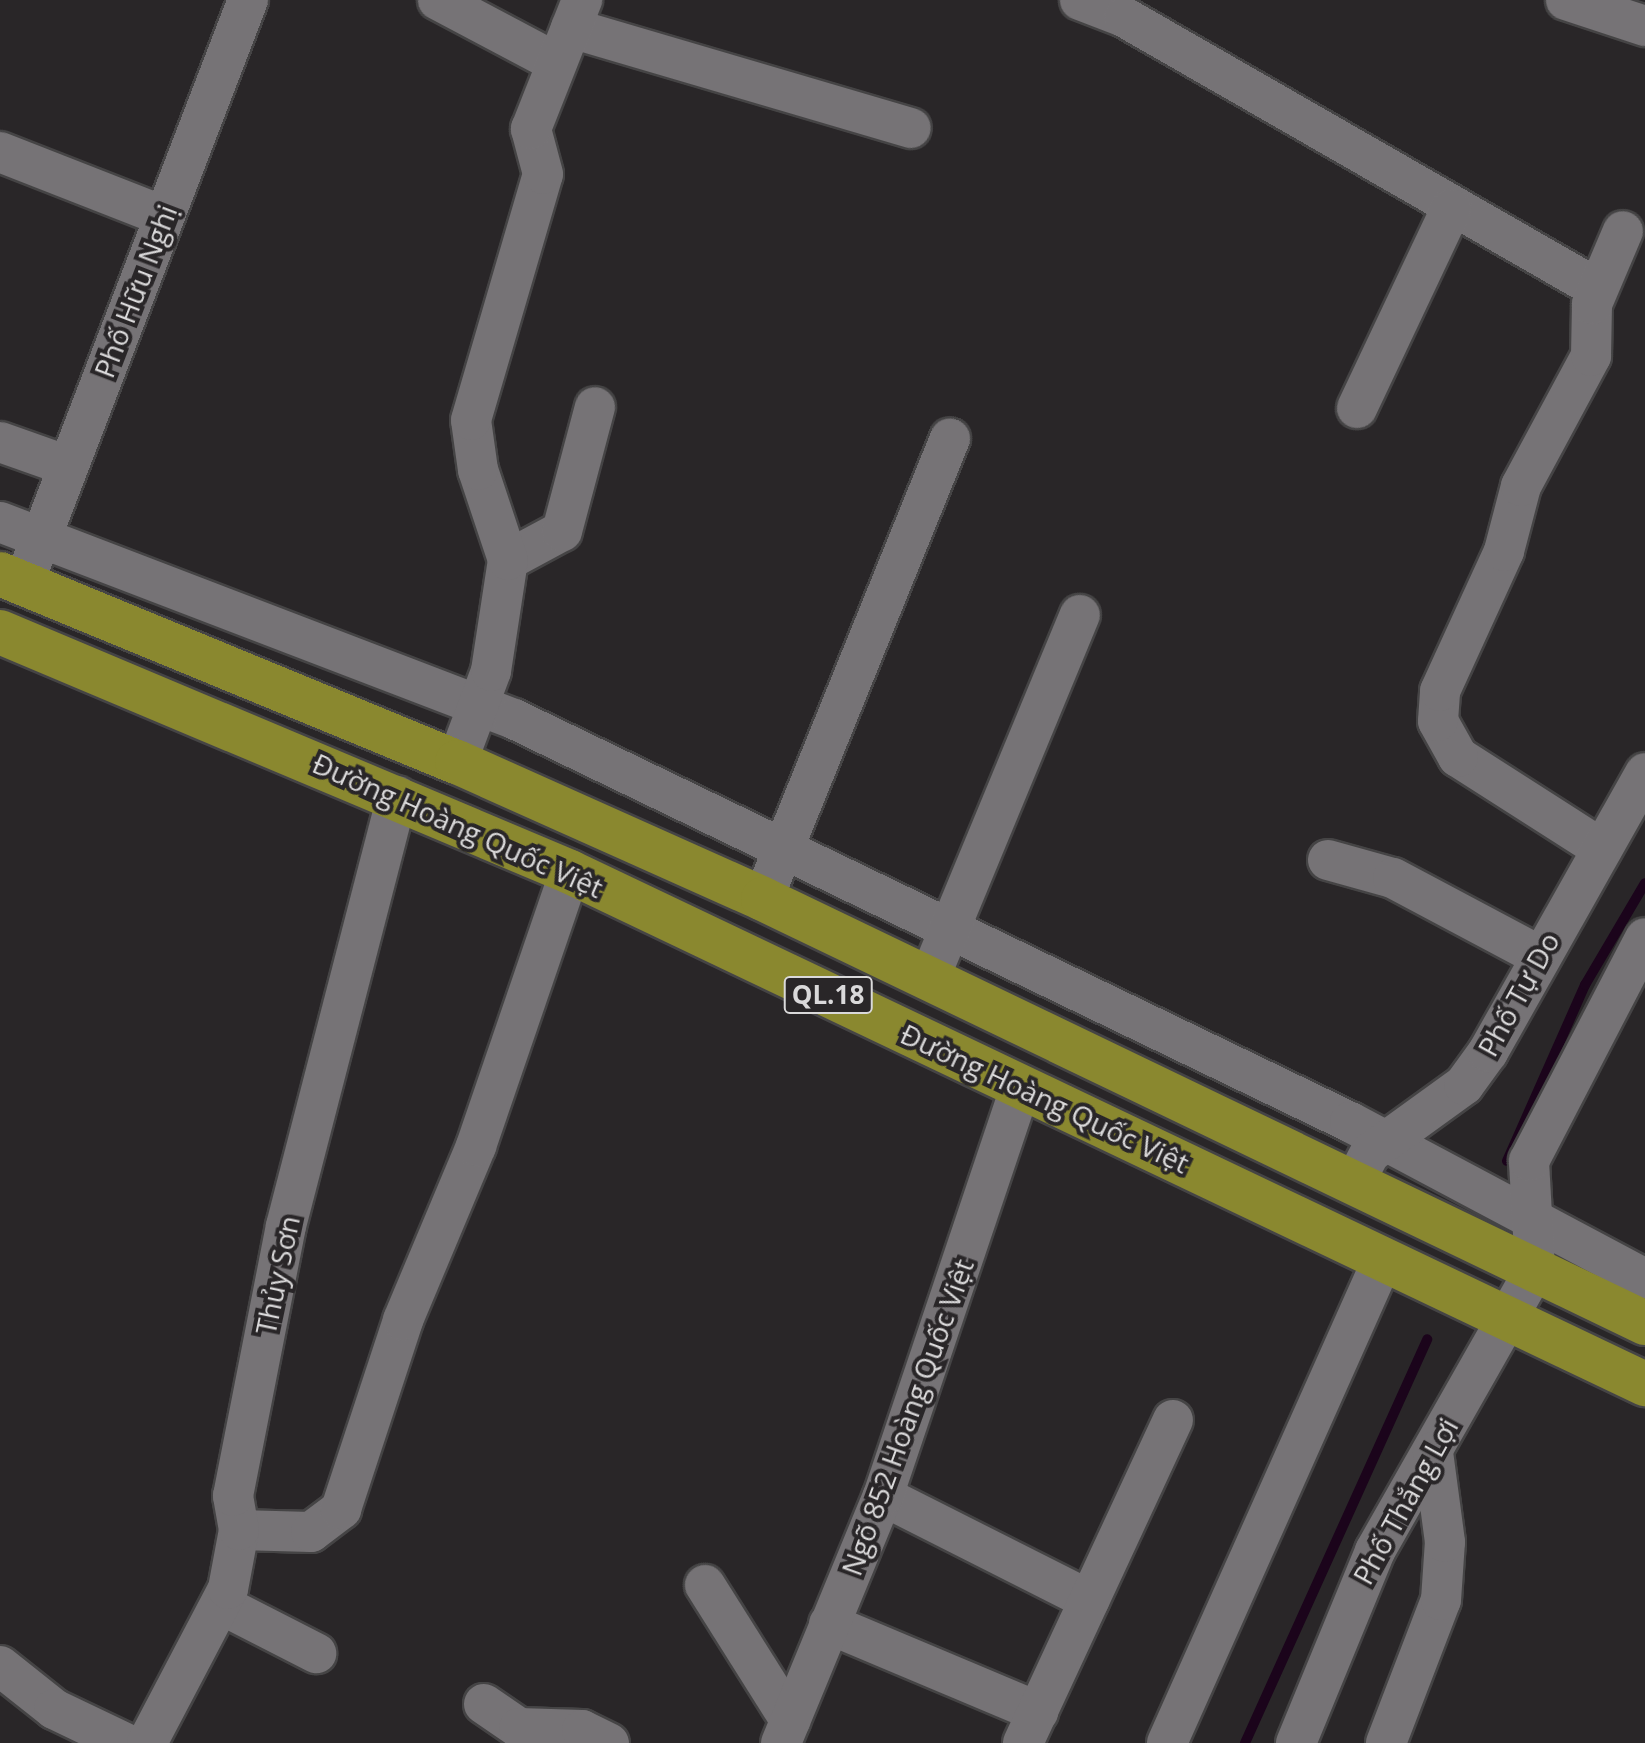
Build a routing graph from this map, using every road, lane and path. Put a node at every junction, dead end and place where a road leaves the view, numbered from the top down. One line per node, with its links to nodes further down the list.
1 (248, 0): 10 (street, Phố Hữu Nghị)
2 (438, 0): 6 (street)
3 (1080, 0): 9 (street)
4 (1566, 0): 5 (street)
5 (1645, 26)
6 (569, 30): 7 (street); 20 (street)
7 (911, 128)
8 (0, 152): 10 (street)
9 (1451, 209): 12 (street); 14 (street)
10 (163, 216): 17 (street, Phố Hữu Nghị)
11 (1623, 231): 12 (street)
12 (1598, 289): 28 (street)
13 (595, 407): 20 (street)
14 (1357, 408)
15 (950, 438): 29 (street)
16 (0, 442): 17 (street)
17 (68, 466): 19 (street, Phố Hữu Nghị)
18 (0, 522): 19 (street)
19 (41, 538): 21 (street, Phố Hữu Nghị); 24 (street)
20 (508, 560): 24 (street)
21 (12, 578): 25 (highway, Đường Hoàng Quốc Việt / QL.18)
22 (1080, 615): 33 (street)
23 (0, 632): 27 (highway, Đường Hoàng Quốc Việt / QL.18)
24 (478, 706): 25 (street); 29 (street)
25 (457, 762): 32 (highway, Đường Hoàng Quốc Việt / QL.18)
26 (1645, 773): 28 (street, Phố Tự Do)
27 (397, 796): 31 (highway, Đường Hoàng Quốc Việt / QL.18); 50 (street, Thủy Sơn)
28 (1602, 849): 35 (street, Phố Tự Do)
29 (783, 850): 32 (street); 33 (street)
30 (1328, 860): 35 (street)
31 (570, 872): 37 (highway, Đường Hoàng Quốc Việt / QL.18); 50 (street)
32 (763, 899): 36 (highway, Đường Hoàng Quốc Việt / QL.18)
33 (949, 929): 36 (street); 38 (street)
34 (1645, 938): 40 (street)
35 (1538, 955): 38 (street, Phố Tự Do)
36 (929, 979): 39 (highway, Đường Hoàng Quốc Việt / QL.18)
37 (1021, 1086): 41 (highway, Đường Hoàng Quốc Việt / QL.18); 49 (street, Ngõ 852 Hoàng Quốc Việt)
38 (1385, 1141): 39 (street, Phố Tự Do); 40 (street)
39 (1355, 1181): 42 (highway, Đường Hoàng Quốc Việt / QL.18)
40 (1531, 1218): 42 (street); 43 (street)
41 (1383, 1259): 44 (highway, Đường Hoàng Quốc Việt / QL.18); 63 (street)
42 (1535, 1269): 44 (street, Phố Thắng Lợi); 45 (highway, Đường Hoàng Quốc Việt / QL.18)
43 (1645, 1279)
44 (1506, 1319): 46 (highway, Đường Hoàng Quốc Việt / QL.18); 48 (street, Phố Thắng Lợi)
45 (1645, 1323)
46 (1645, 1384)
47 (1173, 1420): 52 (street)
48 (1433, 1452): 64 (street, Phố Thắng Lợi); 65 (street)
49 (883, 1496): 52 (street); 54 (street, Ngõ 852 Hoàng Quốc Việt)
50 (239, 1530): 53 (street, Thủy Sơn)
51 (705, 1585): 59 (street)
52 (1089, 1600): 58 (street)
53 (222, 1605): 55 (street); 61 (street, Thủy Sơn)
54 (829, 1624): 58 (street); 59 (street, Ngõ 852 Hoàng Quốc Việt)
55 (316, 1653)
56 (0, 1666): 60 (street)
57 (484, 1704): 62 (street)
58 (1030, 1728)
59 (786, 1731)
60 (125, 1743)
61 (147, 1743)
62 (609, 1743)
63 (1167, 1743)
64 (1296, 1743)
65 (1386, 1743)

